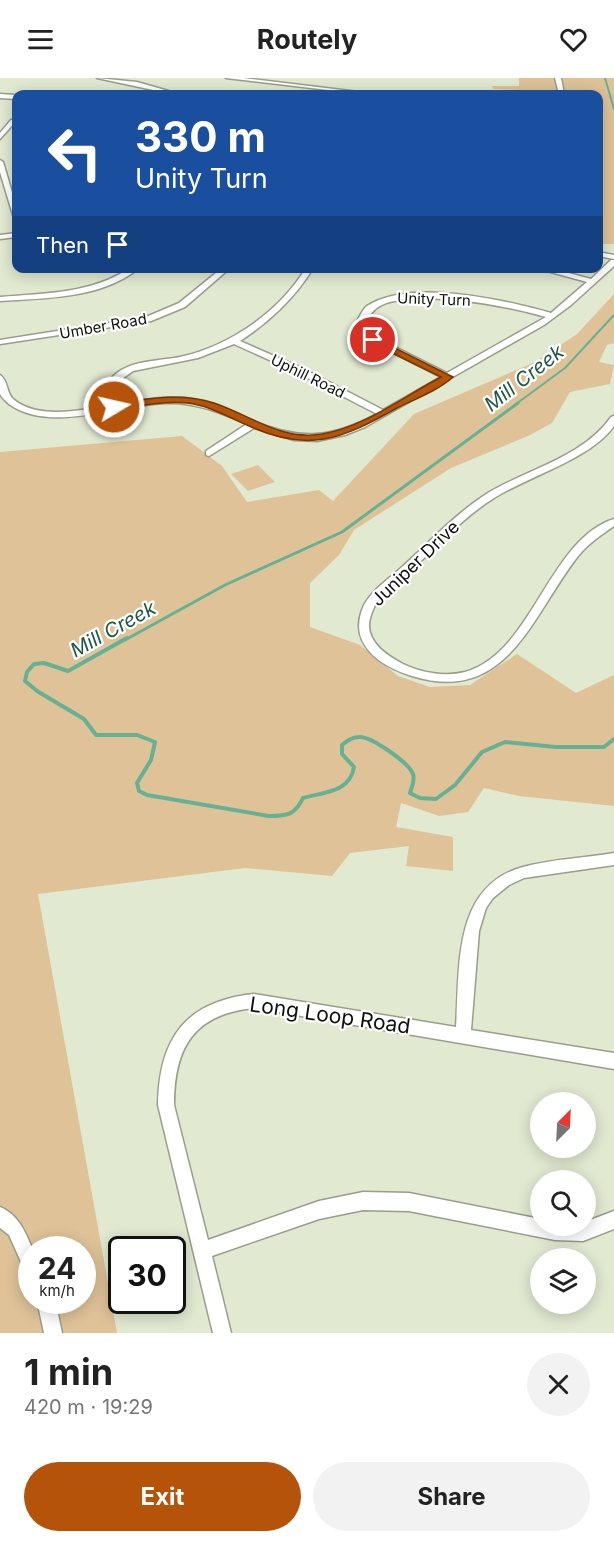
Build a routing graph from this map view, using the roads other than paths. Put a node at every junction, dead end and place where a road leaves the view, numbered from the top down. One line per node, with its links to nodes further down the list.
1 (100, 78): 4 (street)
2 (229, 78): 3 (street)
3 (284, 86): 5 (street); 6 (street)
4 (160, 90)
5 (279, 90)
6 (317, 90)
7 (12, 124): 8 (street)
8 (0, 136)
9 (0, 162): 10 (street)
10 (12, 202)
11 (614, 260): 12 (street)
12 (603, 270)
13 (128, 273): 19 (street)
14 (221, 273): 22 (street, Umber Road)
15 (306, 273): 21 (street)
16 (559, 273): 18 (street)
17 (600, 273): 18 (street)
18 (592, 281): 20 (street)
19 (0, 299)
20 (552, 316): 23 (street); 23 (street, Unity Turn)
21 (233, 341): 25 (street); 26 (street, Uphill Road)
22 (0, 342)
23 (448, 377): 26 (street)
24 (0, 378): 25 (street)
25 (114, 407): 28 (street)
26 (382, 413): 28 (street)
27 (614, 419): 30 (street, Juniper Drive)
28 (252, 425): 29 (street)
29 (209, 453)
30 (614, 522)
31 (614, 859): 32 (street)
32 (462, 1035): 33 (street, Long Loop Road); 37 (street, Long Loop Road)
33 (614, 1061)
34 (0, 1216): 36 (street)
35 (614, 1220): 37 (street)
36 (18, 1236)
37 (202, 1251): 40 (street, Long Loop Road)
38 (49, 1314): 39 (street)
39 (53, 1333)
40 (222, 1333)

